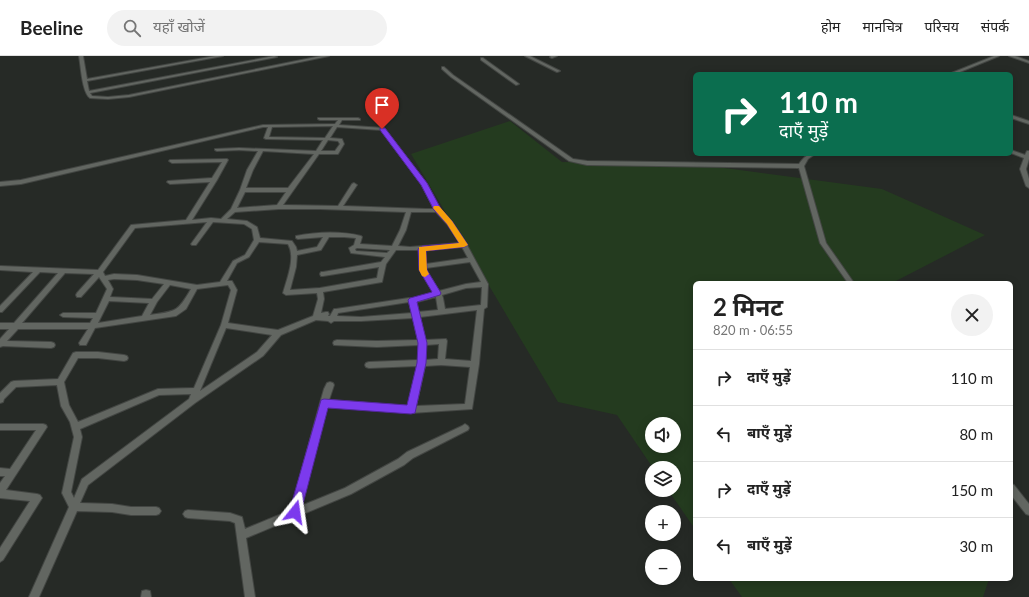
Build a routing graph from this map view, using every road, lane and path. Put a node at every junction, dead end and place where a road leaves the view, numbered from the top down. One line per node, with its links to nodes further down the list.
1 (81, 56): 14 (street)
2 (221, 56): 14 (street)
3 (275, 56): 10 (street); 16 (street)
4 (327, 56): 10 (street)
5 (527, 56): 12 (street)
6 (997, 56): 13 (street)
7 (1011, 56): 9 (street)
8 (482, 59): 15 (street)
9 (1029, 62)
10 (281, 65): 16 (street)
11 (443, 68): 32 (street)
12 (558, 71)
13 (956, 72)
14 (86, 80): 16 (street)
15 (517, 84)
16 (88, 92)
17 (1013, 117): 21 (street)
18 (320, 119): 19 (street)
19 (341, 119): 20 (street); 22 (street)
20 (358, 119)
21 (1029, 123)
22 (337, 126): 23 (street); 24 (street); 45 (street)
23 (270, 127): 24 (street); 36 (street)
24 (328, 139): 28 (street); 28 (street)
25 (217, 150): 26 (street)
26 (261, 150): 28 (street); 39 (street)
27 (1013, 151): 29 (street)
28 (317, 153): 40 (street)
29 (1028, 154): 33 (street)
30 (810, 156): 32 (street)
31 (172, 161): 34 (street)
32 (801, 166): 67 (street)
33 (1026, 170): 38 (street)
34 (214, 180): 35 (street); 47 (street)
35 (170, 182)
36 (0, 184)
37 (354, 185): 42 (street)
38 (1029, 186)
39 (243, 190): 40 (street); 43 (street)
40 (290, 190): 41 (street)
41 (279, 207): 42 (street); 43 (street)
42 (340, 208): 44 (street)
43 (233, 210): 48 (street)
44 (409, 210): 45 (street); 55 (street)
45 (437, 210): 53 (street)
46 (211, 220): 47 (street); 48 (street); 52 (street)
47 (188, 221): 66 (street)
48 (222, 221): 51 (street)
49 (327, 235): 50 (street); 54 (street); 57 (street)
50 (298, 237)
51 (257, 240): 57 (street); 69 (street)
52 (194, 244)
53 (464, 245): 56 (street); 59 (street)
54 (357, 246): 55 (street); 58 (street)
55 (394, 248): 56 (street); 58 (street)
56 (422, 249): 61 (street)
57 (294, 254): 72 (street)
58 (387, 255): 60 (street)
59 (472, 260): 61 (street); 70 (street)
60 (383, 264): 65 (street); 72 (street)
61 (423, 266): 73 (street)
62 (0, 268): 63 (street)
63 (40, 270): 64 (street); 79 (street)
64 (63, 272): 66 (street); 89 (street)
65 (323, 274)
66 (102, 275): 68 (street); 74 (street); 75 (street)
67 (850, 281)
68 (170, 282): 71 (street); 77 (street)
69 (222, 284): 71 (street); 87 (street)
70 (485, 284): 73 (street); 78 (street)
71 (196, 287): 86 (street)
72 (320, 290): 85 (street)
73 (437, 293): 76 (street); 80 (street)
74 (80, 294)
75 (106, 299): 77 (street); 83 (street)
76 (413, 300): 82 (street); 84 (street)
77 (154, 301): 86 (street)
78 (481, 308): 80 (street); 100 (street)
79 (0, 310)
80 (442, 311): 82 (street)
81 (63, 315): 83 (street)
82 (416, 315): 84 (street); 95 (street)
83 (98, 316): 90 (street)
84 (328, 317): 85 (street)
85 (316, 318): 91 (street)
86 (144, 319): 90 (street)
87 (224, 325): 91 (street); 104 (street)
88 (0, 326): 89 (street)
89 (14, 326): 90 (street); 92 (street)
90 (92, 326): 93 (street)
91 (278, 334): 106 (street)
92 (1, 343): 96 (street)
93 (83, 343)
94 (337, 343): 95 (street)
95 (423, 343): 98 (street); 99 (street)
96 (51, 345)
97 (124, 358): 102 (street)
98 (441, 362): 99 (street); 100 (street)
99 (422, 363): 101 (street); 108 (street)
100 (475, 364): 108 (street)
101 (370, 365)
102 (60, 382): 105 (street); 110 (street)
103 (330, 385): 107 (street)
104 (195, 391): 106 (street); 110 (street)
105 (0, 398)
106 (192, 401): 117 (street)
107 (324, 403): 108 (street); 120 (street)
108 (411, 410)
109 (0, 427): 113 (street)
110 (75, 427): 117 (street)
111 (465, 428): 120 (street)
112 (0, 472): 113 (street)
113 (11, 473): 114 (street)
114 (0, 490)
115 (1013, 491): 119 (street)
116 (0, 494): 123 (street)
117 (74, 507): 118 (street); 124 (street)
118 (156, 511)
119 (1029, 511)
120 (295, 512): 122 (street)
121 (188, 514): 122 (street)
122 (241, 535): 125 (street)
123 (0, 557)
124 (34, 597)
125 (250, 597)

